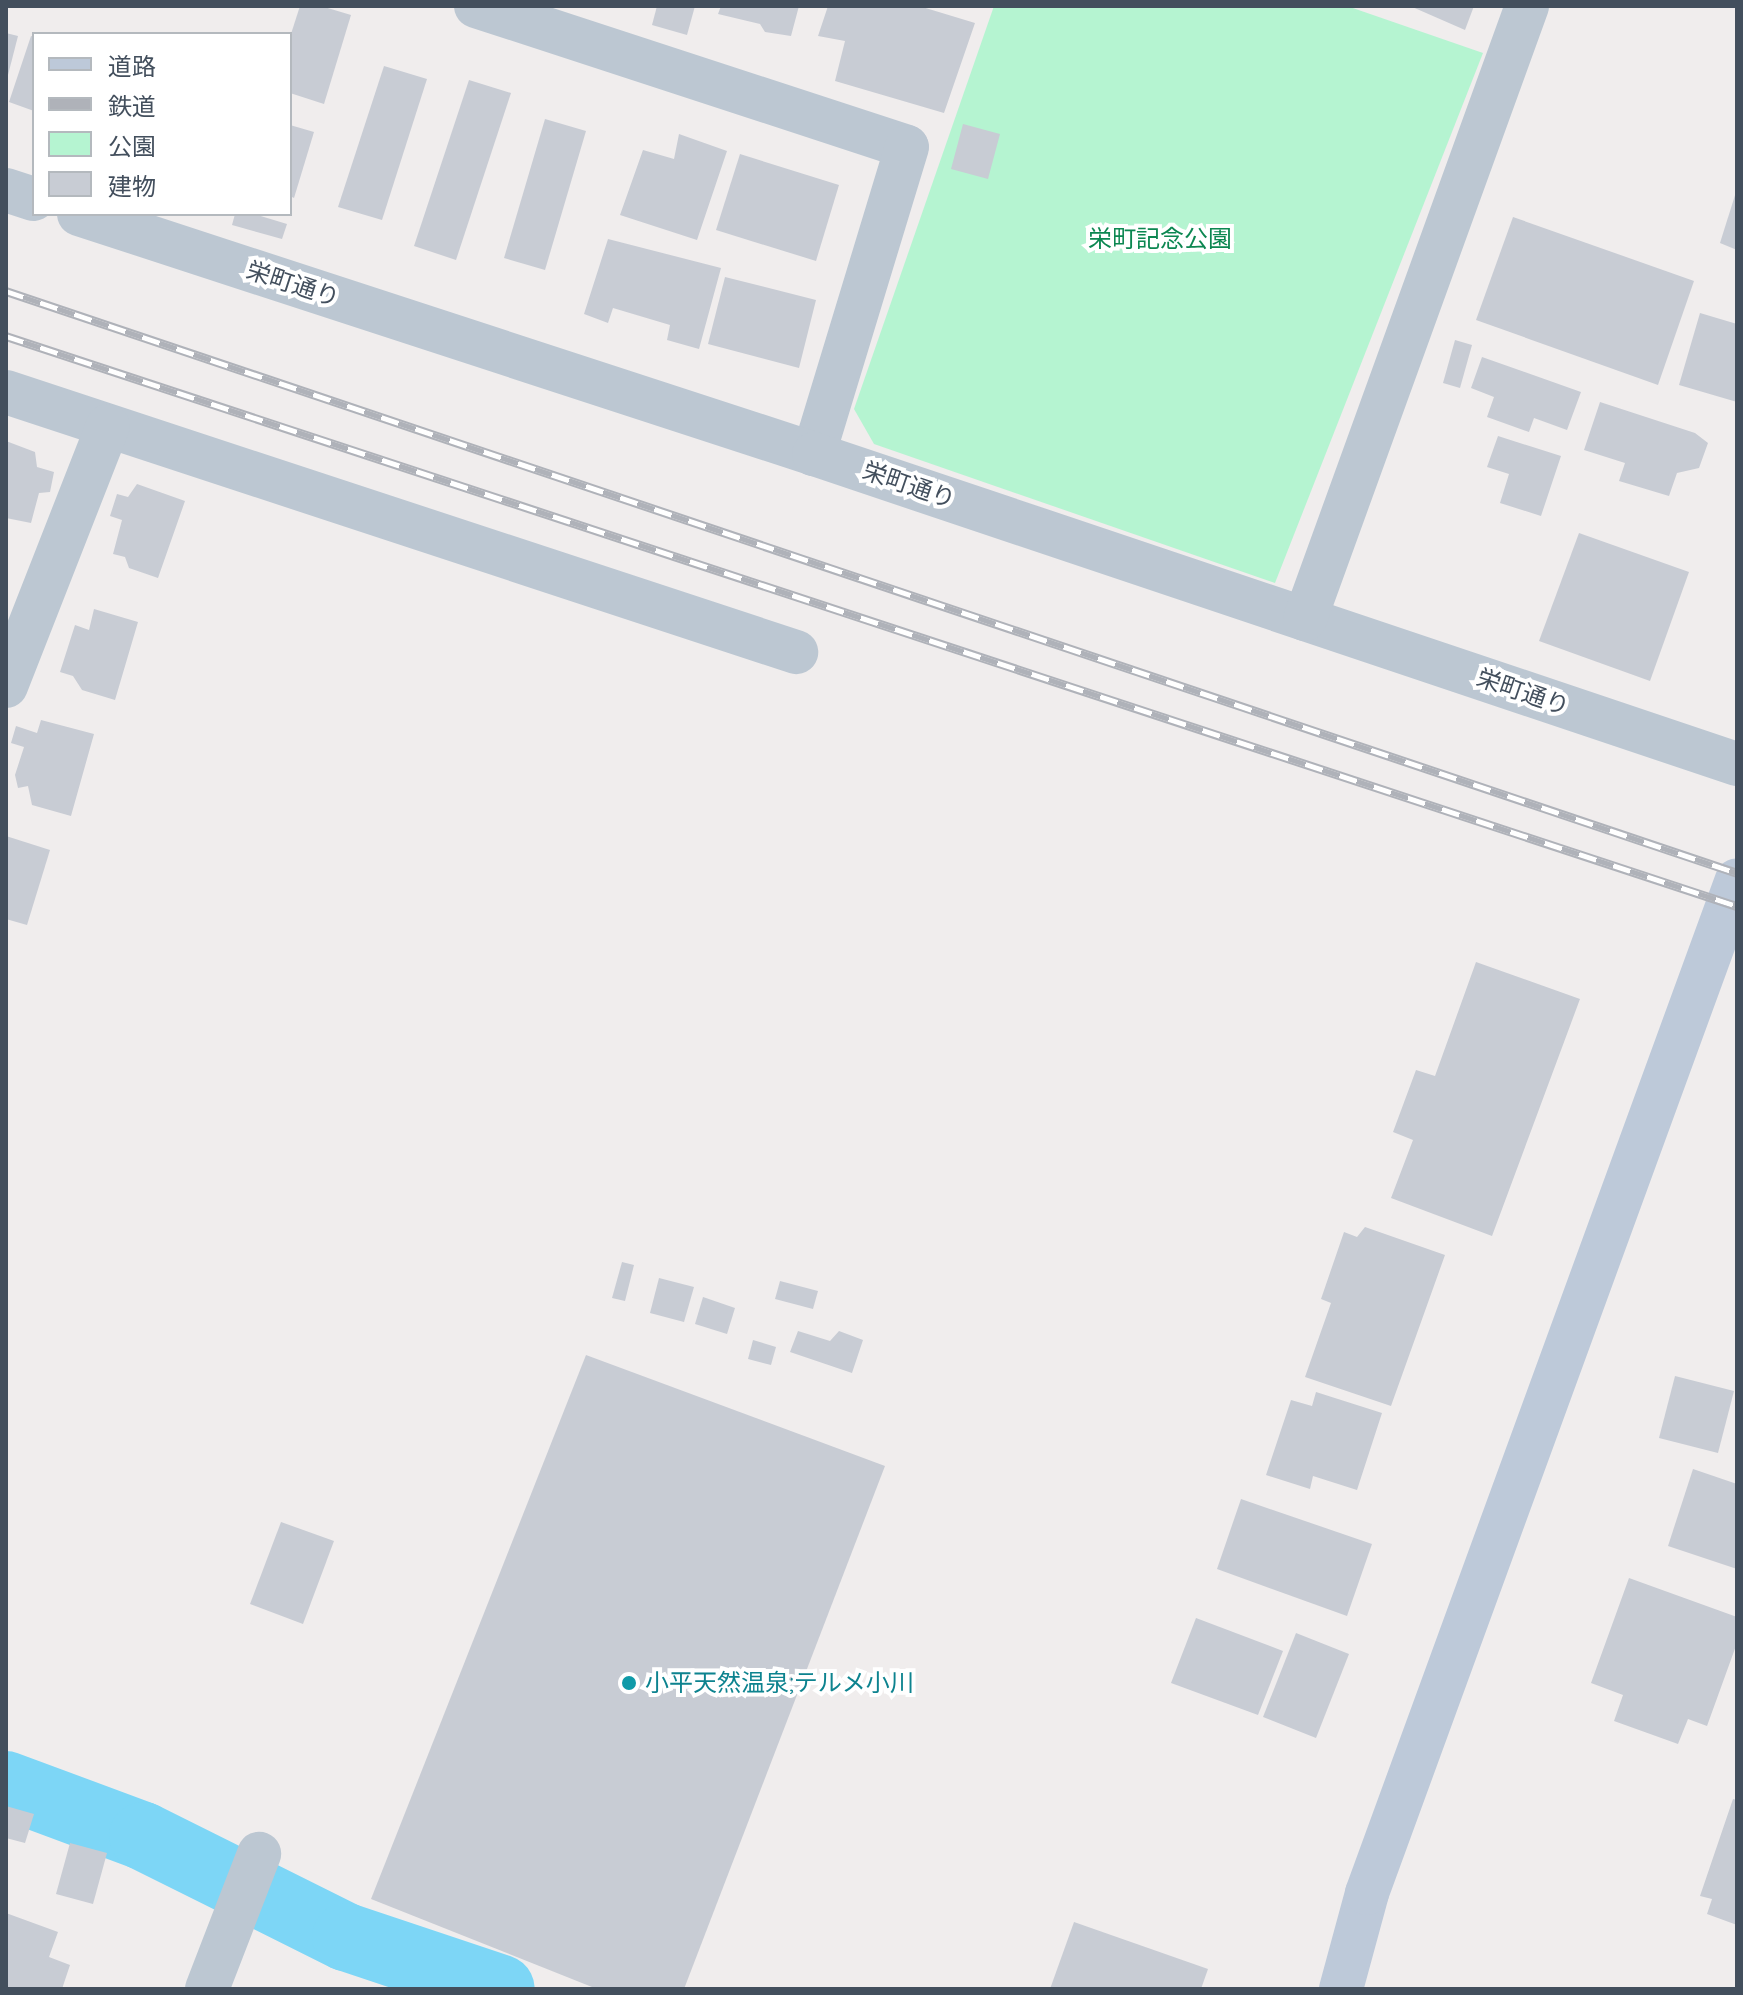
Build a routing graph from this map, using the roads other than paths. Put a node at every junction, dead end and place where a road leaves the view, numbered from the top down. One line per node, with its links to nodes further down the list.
1 (476, 6): 8 (street)
2 (1527, 6): 9 (street)
3 (6, 190): 4 (street)
4 (32, 198)
5 (85, 216): 8 (street, 栄町通り)
6 (6, 392): 7 (street)
7 (108, 426): 10 (street); 11 (street)
8 (814, 454): 9 (street, 栄町通り)
9 (1305, 619): 12 (street, 栄町通り)
10 (796, 652)
11 (6, 686)
12 (1737, 764)
13 (1737, 880): 16 (street)
14 (259, 1854): 15 (street)
15 (207, 1989)
16 (1341, 1989)

